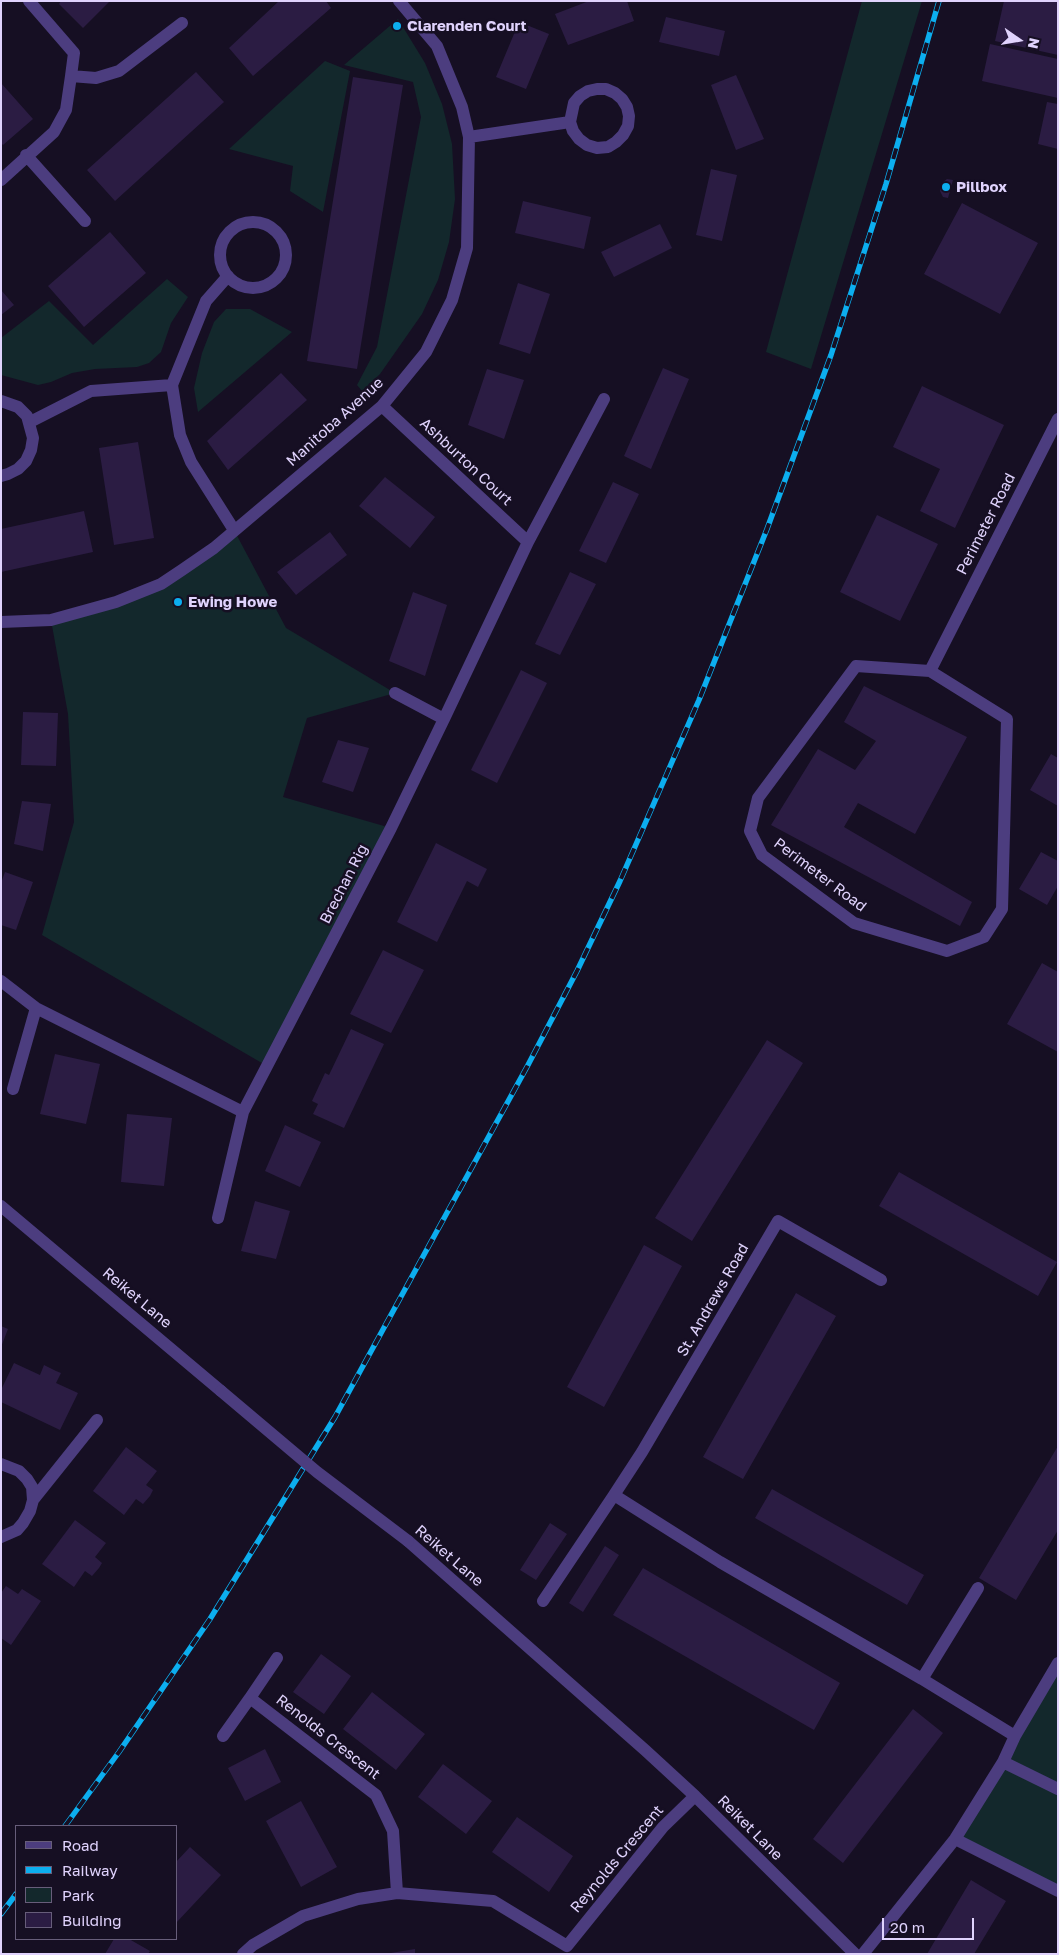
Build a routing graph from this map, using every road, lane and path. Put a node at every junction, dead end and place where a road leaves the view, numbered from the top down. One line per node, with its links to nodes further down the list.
1 (29, 1): 4 (street)
2 (400, 1): 6 (street, Manitoba Avenue)
3 (182, 23): 4 (street)
4 (71, 76): 7 (street)
5 (570, 122): 5 (street); 6 (street)
6 (469, 137): 14 (street, Manitoba Avenue)
7 (26, 156): 8 (street); 9 (street)
8 (1, 180)
9 (85, 221)
10 (228, 276): 10 (street); 11 (street)
11 (172, 385): 16 (street); 18 (street)
12 (604, 399): 19 (street)
13 (1, 401): 16 (street)
14 (382, 406): 18 (street, Manitoba Avenue); 19 (street, Ashburton Court)
15 (1058, 419): 21 (street, Perimeter Road)
16 (30, 422): 17 (street)
17 (1, 476)
18 (234, 530): 20 (street, Manitoba Avenue)
19 (528, 542): 23 (street)
20 (1, 622)
21 (930, 671): 21 (street, Perimeter Road)
22 (395, 693): 23 (street)
23 (444, 719): 27 (street, Brechan Rig)
24 (1, 981): 25 (street)
25 (36, 1008): 26 (street); 27 (street)
26 (12, 1089)
27 (244, 1112): 29 (street, Brechan Rig)
28 (1, 1206): 46 (street, Reiket Lane, bridge)
29 (218, 1218)
30 (881, 1280): 33 (street, St. Andrews Road)
31 (97, 1420): 34 (street)
32 (1, 1464): 34 (street)
33 (614, 1495): 37 (street, St. Andrews Road); 40 (street)
34 (33, 1500): 35 (street)
35 (1, 1537)
36 (978, 1588): 40 (street)
37 (544, 1600)
38 (278, 1658): 41 (street, Renolds Crescent)
39 (1058, 1663): 43 (street)
40 (922, 1679): 43 (street)
41 (250, 1698): 42 (street, Renolds Crescent); 49 (street, Renolds Crescent)
42 (223, 1736)
43 (1015, 1736): 44 (street)
44 (1003, 1762): 45 (street); 47 (street)
45 (1058, 1789)
46 (695, 1796): 50 (street, Reynolds Crescent); 52 (street, Reiket Lane)
47 (955, 1839): 48 (street); 53 (street)
48 (1058, 1891)
49 (397, 1893): 50 (street, Reynolds Crescent); 51 (street, Reynolds Crescent)
50 (564, 1950)
51 (242, 1954)
52 (855, 1954)
53 (863, 1954)

